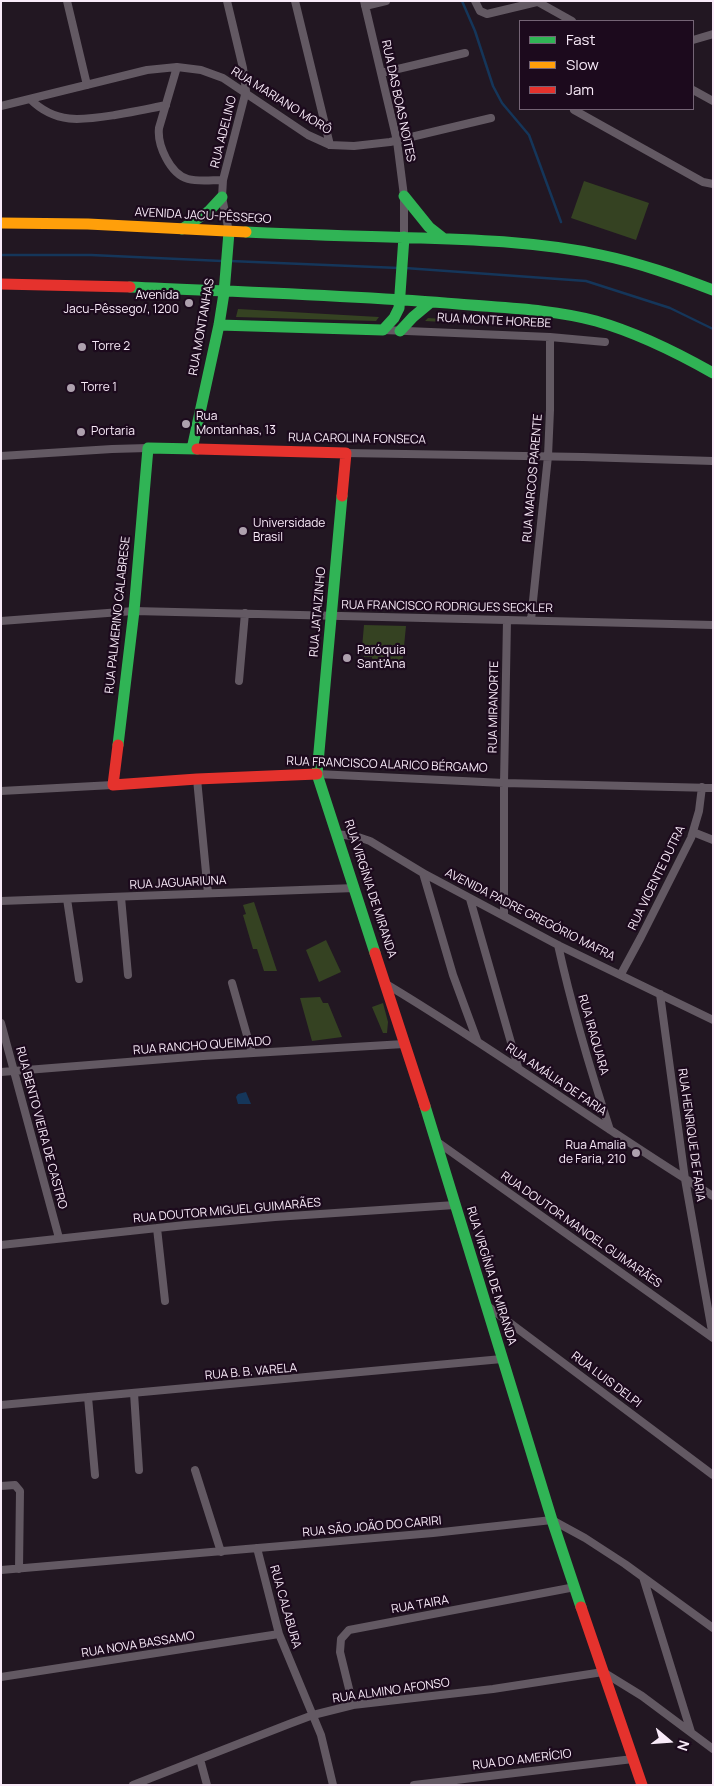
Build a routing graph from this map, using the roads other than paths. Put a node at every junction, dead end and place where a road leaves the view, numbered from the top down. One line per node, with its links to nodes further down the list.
1 (67, 1): 14 (street)
2 (227, 1): 16 (street, RUA ADELINO)
3 (295, 1): 24 (street)
4 (386, 1): 7 (street)
5 (475, 1): 6 (street)
6 (540, 2): 8 (street)
7 (364, 4): 13 (street, RUA DAS BOAS NOITES)
8 (570, 20)
9 (713, 34): 10 (street)
10 (694, 40)
11 (465, 53): 13 (street)
12 (176, 68): 14 (street, RUA MARIANO MORÔ); 16 (street, RUA MARIANO MORÔ); 19 (street)
13 (381, 73): 23 (street, RUA DAS BOAS NOITES)
14 (87, 86): 17 (street, RUA MARIANO MORÔ)
15 (694, 91): 18 (street)
16 (246, 92): 24 (street, RUA MARIANO MORÔ); 25 (street, RUA ADELINO)
17 (30, 99): 19 (street); 20 (street, RUA MARIANO MORÔ)
18 (713, 101)
19 (166, 105): 25 (street)
20 (1, 106)
21 (574, 110): 26 (street)
22 (491, 118): 23 (street, RUA MARIANO MORÔ)
23 (397, 141): 24 (street, RUA MARIANO MORÔ); 27 (street, RUA DAS BOAS NOITES)
24 (330, 146)
25 (223, 180): 28 (street, RUA MONTANHAS)
26 (713, 184)
27 (404, 196): 32 (main road); 33 (street, RUA DAS BOAS NOITES)
28 (222, 197): 30 (main road); 31 (street, RUA MONTANHAS)
29 (1, 223): 30 (main road, AVENIDA JACU-PÊSSEGO)
30 (182, 229): 31 (main road, AVENIDA JACU-PÊSSEGO)
31 (228, 236): 33 (main road, AVENIDA JACU-PÊSSEGO); 35 (main road, RUA MONTANHAS)
32 (443, 238): 33 (main road, AVENIDA JACU-PÊSSEGO); 36 (main road, AVENIDA JACU-PÊSSEGO)
33 (404, 243): 37 (main road)
34 (1, 284): 35 (main road)
35 (224, 288): 37 (main road); 39 (main road, RUA MONTANHAS)
36 (713, 290)
37 (401, 296): 38 (main road); 40 (main road)
38 (431, 302): 41 (main road); 44 (main road)
39 (219, 325): 40 (main road, RUA MONTE HOREBE); 46 (main road, RUA MONTANHAS)
40 (382, 330): 41 (street, RUA MONTE HOREBE)
41 (400, 331): 42 (street, RUA MONTE HOREBE)
42 (550, 337): 43 (street, RUA MONTE HOREBE); 49 (street, RUA MARCOS PARENTE)
43 (605, 342)
44 (713, 373)
45 (148, 448): 46 (main road, RUA CAROLINA FONSECA); 48 (street, RUA CAROLINA FONSECA); 51 (main road, RUA PALMERINO CALABRESE)
46 (192, 449): 47 (main road, RUA CAROLINA FONSECA)
47 (346, 453): 49 (street, RUA CAROLINA FONSECA); 53 (main road, RUA JATAIZINHO)
48 (1, 456)
49 (548, 456): 50 (street, RUA CAROLINA FONSECA); 55 (street, RUA MARCOS PARENTE)
50 (713, 461)
51 (134, 611): 52 (street, RUA FRANCISCO RODRIGUES SECKLER); 56 (street, RUA FRANCISCO RODRIGUES SECKLER); 62 (main road, RUA PALMERINO CALABRESE)
52 (245, 614): 53 (street, RUA FRANCISCO RODRIGUES SECKLER); 58 (street)
53 (332, 616): 54 (street, RUA FRANCISCO RODRIGUES SECKLER); 59 (main road, RUA JATAIZINHO)
54 (507, 620): 55 (street, RUA FRANCISCO RODRIGUES SECKLER); 61 (street, RUA MIRANORTE)
55 (531, 620): 57 (street, RUA FRANCISCO RODRIGUES SECKLER)
56 (1, 622)
57 (713, 626)
58 (239, 681)
59 (318, 774): 60 (main road, RUA FRANCISCO ALARICO BÉRGAMO); 61 (street, RUA FRANCISCO ALARICO BÉRGAMO); 67 (main road, RUA VIRGÍNIA DE MIRANDA)
60 (197, 779): 62 (main road, RUA FRANCISCO ALARICO BÉRGAMO); 71 (street)
61 (504, 783): 63 (street, RUA FRANCISCO ALARICO BÉRGAMO); 76 (street, RUA MIRANORTE)
62 (113, 784): 65 (street, RUA FRANCISCO ALARICO BÉRGAMO)
63 (702, 787): 64 (street, RUA FRANCISCO ALARICO BÉRGAMO); 66 (street, RUA VICENTE DUTRA)
64 (713, 788)
65 (1, 791)
66 (693, 832): 68 (street); 78 (street, RUA VICENTE DUTRA)
67 (337, 834): 69 (street, AVENIDA PADRE GREGÓRIO MAFRA); 70 (main road, RUA VIRGÍNIA DE MIRANDA)
68 (713, 840)
69 (423, 873): 73 (street, AVENIDA PADRE GREGÓRIO MAFRA); 86 (street)
70 (356, 888): 71 (street, RUA JAGUARIUNA); 82 (main road, RUA VIRGÍNIA DE MIRANDA)
71 (208, 893): 72 (street, RUA JAGUARIUNA)
72 (121, 897): 74 (street, RUA JAGUARIUNA); 79 (street)
73 (470, 898): 76 (street, AVENIDA PADRE GREGÓRIO MAFRA); 89 (street)
74 (67, 899): 75 (street, RUA JAGUARIUNA); 80 (street)
75 (1, 901)
76 (504, 915): 77 (street, AVENIDA PADRE GREGÓRIO MAFRA)
77 (558, 945): 78 (street, AVENIDA PADRE GREGÓRIO MAFRA); 92 (street, RUA IRAQUARA)
78 (621, 974): 83 (street, AVENIDA PADRE GREGÓRIO MAFRA)
79 (128, 975)
80 (79, 979)
81 (232, 983): 88 (street)
82 (386, 984): 86 (street, RUA AMÁLIA DE FARIA); 87 (main road, RUA VIRGÍNIA DE MIRANDA)
83 (660, 994): 84 (street, AVENIDA PADRE GREGÓRIO MAFRA); 94 (street, RUA HENRIQUE DE FARIA)
84 (713, 1020)
85 (1, 1023): 90 (street, RUA BENTO VIEIRA DE CASTRO)
86 (477, 1041): 89 (street, RUA AMÁLIA DE FARIA)
87 (404, 1044): 88 (street, RUA RANCHO QUEIMADO); 93 (main road, RUA VIRGÍNIA DE MIRANDA)
88 (252, 1053): 90 (street, RUA RANCHO QUEIMADO)
89 (518, 1067): 92 (street, RUA AMÁLIA DE FARIA)
90 (14, 1070): 91 (street, RUA RANCHO QUEIMADO); 98 (street, RUA BENTO VIEIRA DE CASTRO)
91 (1, 1072)
92 (610, 1130): 94 (street, RUA AMÁLIA DE FARIA)
93 (436, 1141): 96 (main road, RUA VIRGÍNIA DE MIRANDA); 102 (street, RUA DOUTOR MANOEL GUIMARÃES)
94 (686, 1180): 95 (street, RUA AMÁLIA DE FARIA); 102 (street, RUA HENRIQUE DE FARIA)
95 (713, 1196)
96 (455, 1206): 97 (street, RUA DOUTOR MIGUEL GUIMARÃES); 101 (main road, RUA VIRGÍNIA DE MIRANDA)
97 (157, 1228): 98 (street, RUA DOUTOR MIGUEL GUIMARÃES); 100 (street)
98 (59, 1238): 99 (street, RUA DOUTOR MIGUEL GUIMARÃES)
99 (1, 1245)
100 (165, 1301)
101 (486, 1305): 103 (main road, RUA VIRGÍNIA DE MIRANDA); 109 (street, RUA LUIS DELPI)
102 (713, 1337)
103 (502, 1359): 104 (street, RUA B. B. VARELA); 112 (main road, RUA VIRGÍNIA DE MIRANDA)
104 (134, 1393): 105 (street, RUA B. B. VARELA); 107 (street)
105 (88, 1397): 106 (street, RUA B. B. VARELA); 110 (street)
106 (1, 1405)
107 (139, 1470)
108 (195, 1470): 114 (street)
109 (713, 1474)
110 (95, 1475)
111 (1, 1486): 115 (street)
112 (552, 1520): 113 (street, RUA SÃO JOÃO DO CARIRI); 117 (street); 118 (main road, RUA VIRGÍNIA DE MIRANDA)
113 (257, 1548): 114 (street, RUA SÃO JOÃO DO CARIRI); 120 (street, RUA CALABURA)
114 (221, 1552): 115 (street, RUA SÃO JOÃO DO CARIRI)
115 (19, 1569): 116 (street, RUA SÃO JOÃO DO CARIRI)
116 (1, 1570)
117 (643, 1578): 119 (street); 125 (street)
118 (575, 1587): 121 (main road, RUA VIRGÍNIA DE MIRANDA); 123 (street, RUA TAIRA)
119 (713, 1628)
120 (279, 1634): 122 (street, RUA NOVA BASSAMO); 124 (street, RUA CALABURA)
121 (603, 1672): 123 (street, RUA ALMINO AFONSO); 125 (street); 128 (main road, RUA VIRGÍNIA DE MIRANDA)
122 (1, 1677)
123 (353, 1705): 124 (street, RUA ALMINO AFONSO)
124 (313, 1715): 127 (street, RUA ALMINO AFONSO); 133 (street, RUA CALABURA)
125 (691, 1732): 126 (street)
126 (713, 1749)
127 (200, 1759): 129 (street, RUA ALMINO AFONSO); 132 (street)
128 (633, 1759): 134 (street, RUA DO AMERÍCIO); 135 (main road, RUA VIRGÍNIA DE MIRANDA)
129 (158, 1776): 130 (street, RUA ALMINO AFONSO); 131 (street)
130 (133, 1785)
131 (161, 1785)
132 (207, 1785)
133 (333, 1785)
134 (414, 1785)
135 (642, 1785)

